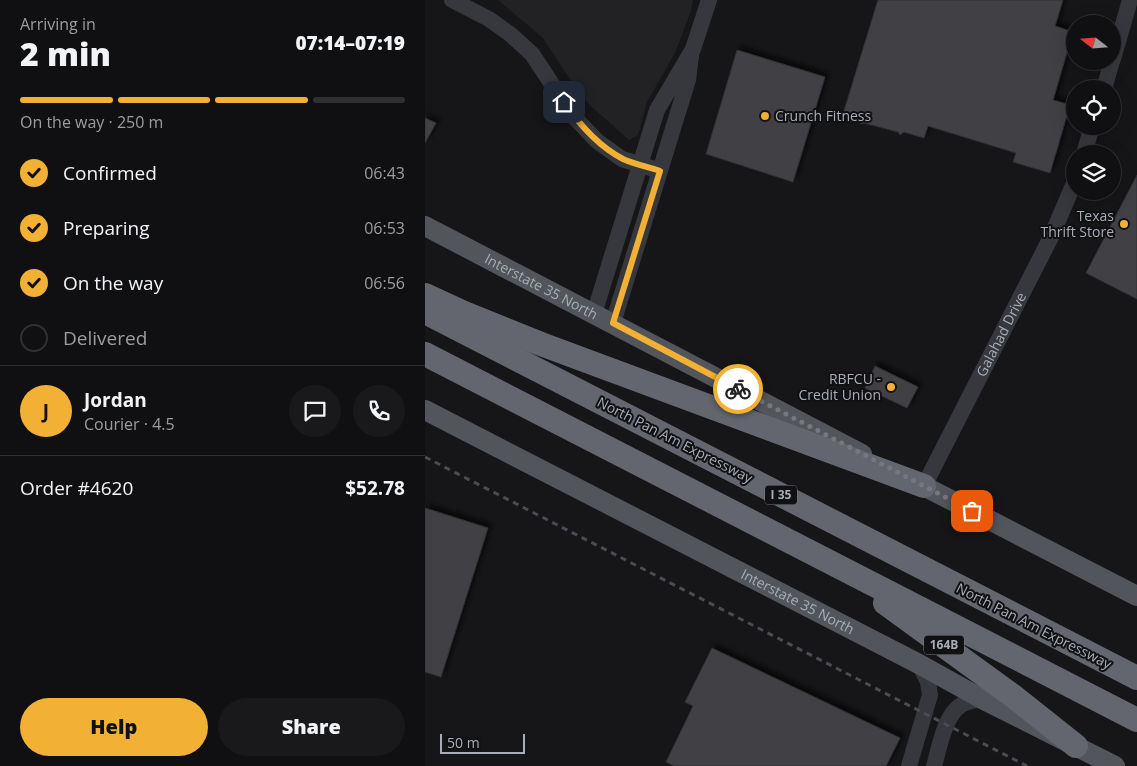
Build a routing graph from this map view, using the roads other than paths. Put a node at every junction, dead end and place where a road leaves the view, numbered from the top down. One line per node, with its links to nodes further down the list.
1 (452, 0): 8 (street)
2 (704, 0): 5 (street)
3 (709, 0): 5 (street)
4 (1131, 0): 6 (street)
5 (701, 25): 7 (street)
6 (1121, 32)
7 (693, 49): 8 (street); 9 (street)
8 (640, 164): 9 (street); 14 (street)
9 (660, 171): 15 (street)
10 (1067, 200): 18 (street, Galahad Drive)
11 (425, 226): 14 (main road, Interstate 35 North)
12 (425, 295): 18 (highway)
13 (425, 312): 22 (highway, North Pan Am Expressway / I 35)
14 (594, 314): 15 (main road, Interstate 35 North)
15 (613, 323): 18 (main road, Interstate 35 North)
16 (425, 354): 19 (highway)
17 (425, 410): 21 (main road, Interstate 35 North)
18 (924, 486): 20 (main road, Interstate 35 North)
19 (807, 550): 24 (highway); 27 (highway, 164B)
20 (1137, 596)
21 (919, 664): 23 (main road, Interstate 35 North); 25 (street)
22 (1137, 678)
23 (984, 700): 26 (street); 27 (main road, Interstate 35 North)
24 (1137, 720)
25 (918, 735): 26 (street); 28 (street)
26 (942, 742): 29 (street)
27 (1076, 746): 30 (main road, Interstate 35 North)
28 (909, 766)
29 (934, 766)
30 (1115, 766)

